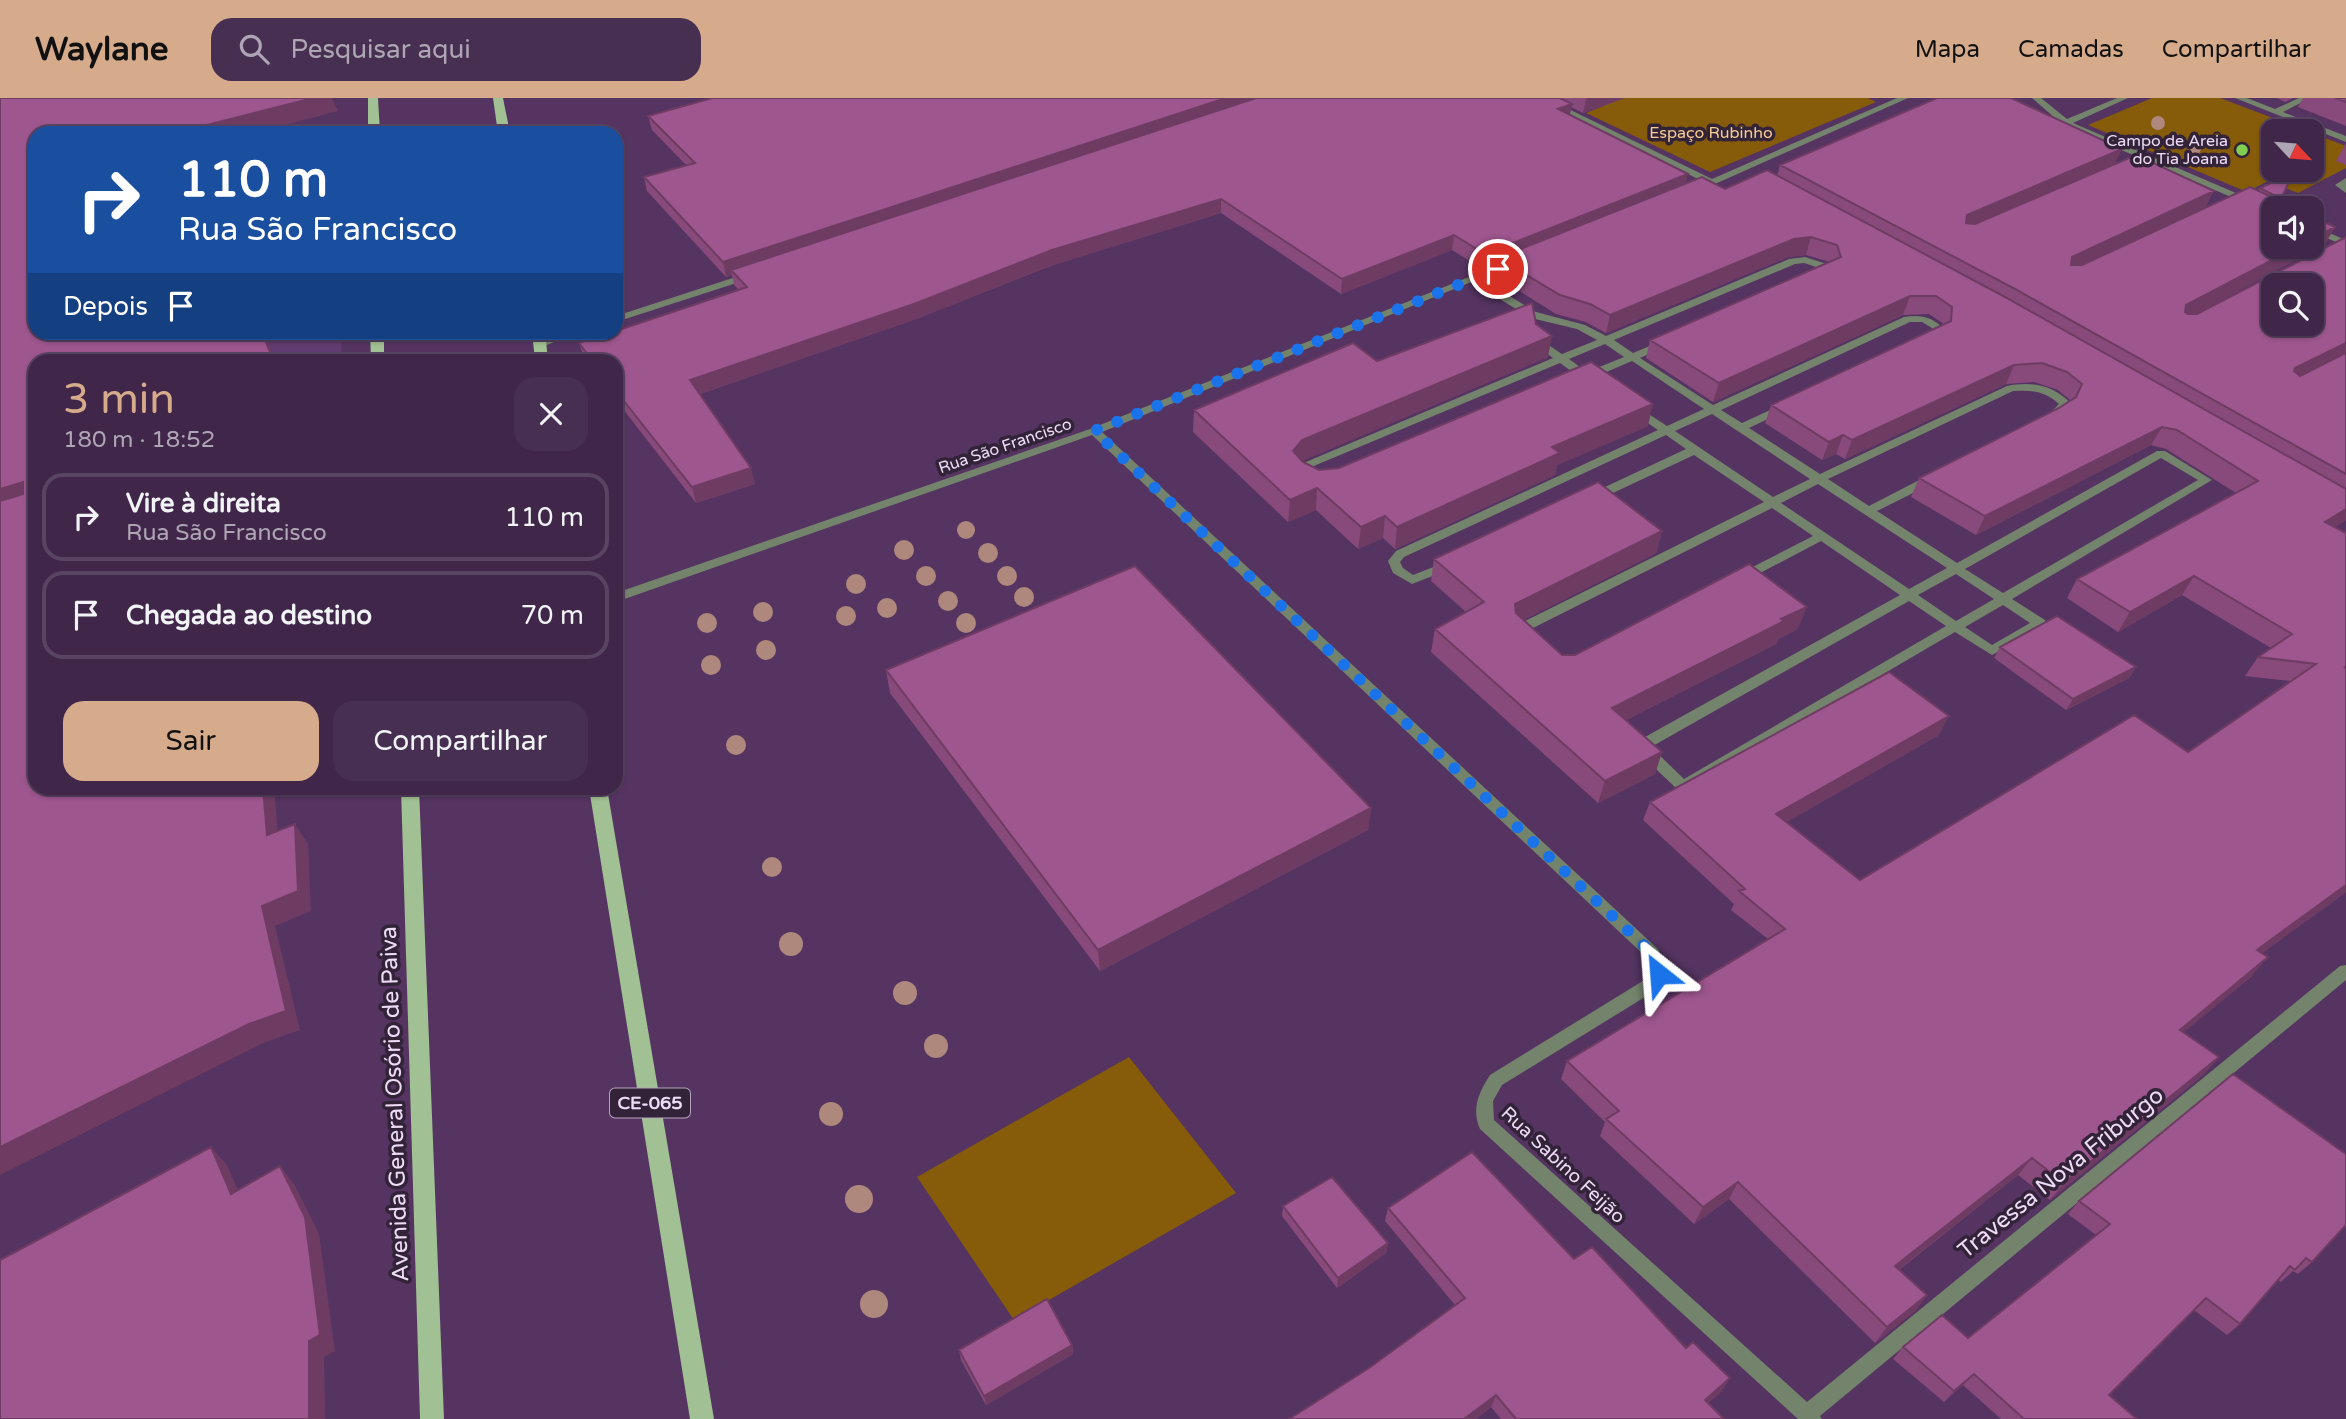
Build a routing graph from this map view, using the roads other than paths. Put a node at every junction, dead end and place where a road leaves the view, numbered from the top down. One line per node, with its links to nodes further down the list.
1 (373, 98): 11 (main road)
2 (498, 98): 12 (main road)
3 (1539, 98): 17 (street)
4 (1903, 98): 17 (street)
5 (2036, 98): 10 (street)
6 (2124, 98): 10 (street)
7 (2239, 98): 9 (street)
8 (2305, 98): 9 (street)
9 (2275, 112): 13 (street)
10 (2066, 123): 14 (street)
11 (374, 126)
12 (503, 126)
13 (2346, 139)
14 (2146, 158): 15 (street); 20 (street)
15 (2134, 163)
16 (2346, 181): 18 (street)
17 (1713, 183): 19 (street)
18 (2346, 190)
19 (1688, 193)
20 (2241, 198): 21 (street); 22 (street)
21 (2229, 204)
22 (2261, 207)
23 (2324, 234): 24 (street)
24 (2344, 243): 25 (street)
25 (2332, 248)
26 (1524, 259): 28 (street, Rua São Francisco)
27 (760, 272): 30 (street)
28 (1474, 279): 29 (street); 42 (street, Rua São Francisco)
29 (1535, 315): 31 (street); 34 (street)
30 (623, 317)
31 (1606, 340): 33 (street); 33 (street); 34 (street)
32 (1913, 347): 39 (street)
33 (1633, 358): 35 (street); 39 (street)
34 (1560, 359): 35 (street); 35 (street)
35 (1588, 378): 36 (street)
36 (1599, 386)
37 (1802, 399): 41 (street)
38 (1621, 401): 43 (street)
39 (1712, 410): 41 (street); 43 (street)
40 (2045, 422): 46 (street)
41 (1741, 428): 46 (street)
42 (1094, 431): 55 (street, Rua São Francisco); 62 (street, Rua Sabino Feijão)
43 (1666, 431): 44 (street); 51 (street)
44 (1694, 450): 47 (street); 48 (street)
45 (1939, 475): 49 (street)
46 (1819, 479): 48 (street); 49 (street)
47 (1584, 502)
48 (1772, 502): 50 (street); 58 (street)
49 (1868, 511): 52 (street)
50 (1822, 536): 53 (street); 54 (street)
51 (1461, 560)
52 (1956, 568): 54 (street); 56 (street); 56 (street)
53 (1735, 581)
54 (1909, 595): 57 (street); 57 (street)
55 (623, 596)
56 (2002, 598): 57 (street); 57 (street)
57 (1954, 625)
58 (1536, 647)
59 (410, 795): 63 (main road, Avenida General Osório de Paiva)
60 (599, 795): 64 (main road, CE-065)
61 (2346, 971): 62 (street, Travessa Nova Friburgo)
62 (1809, 1417)
63 (432, 1419)
64 (702, 1419)

